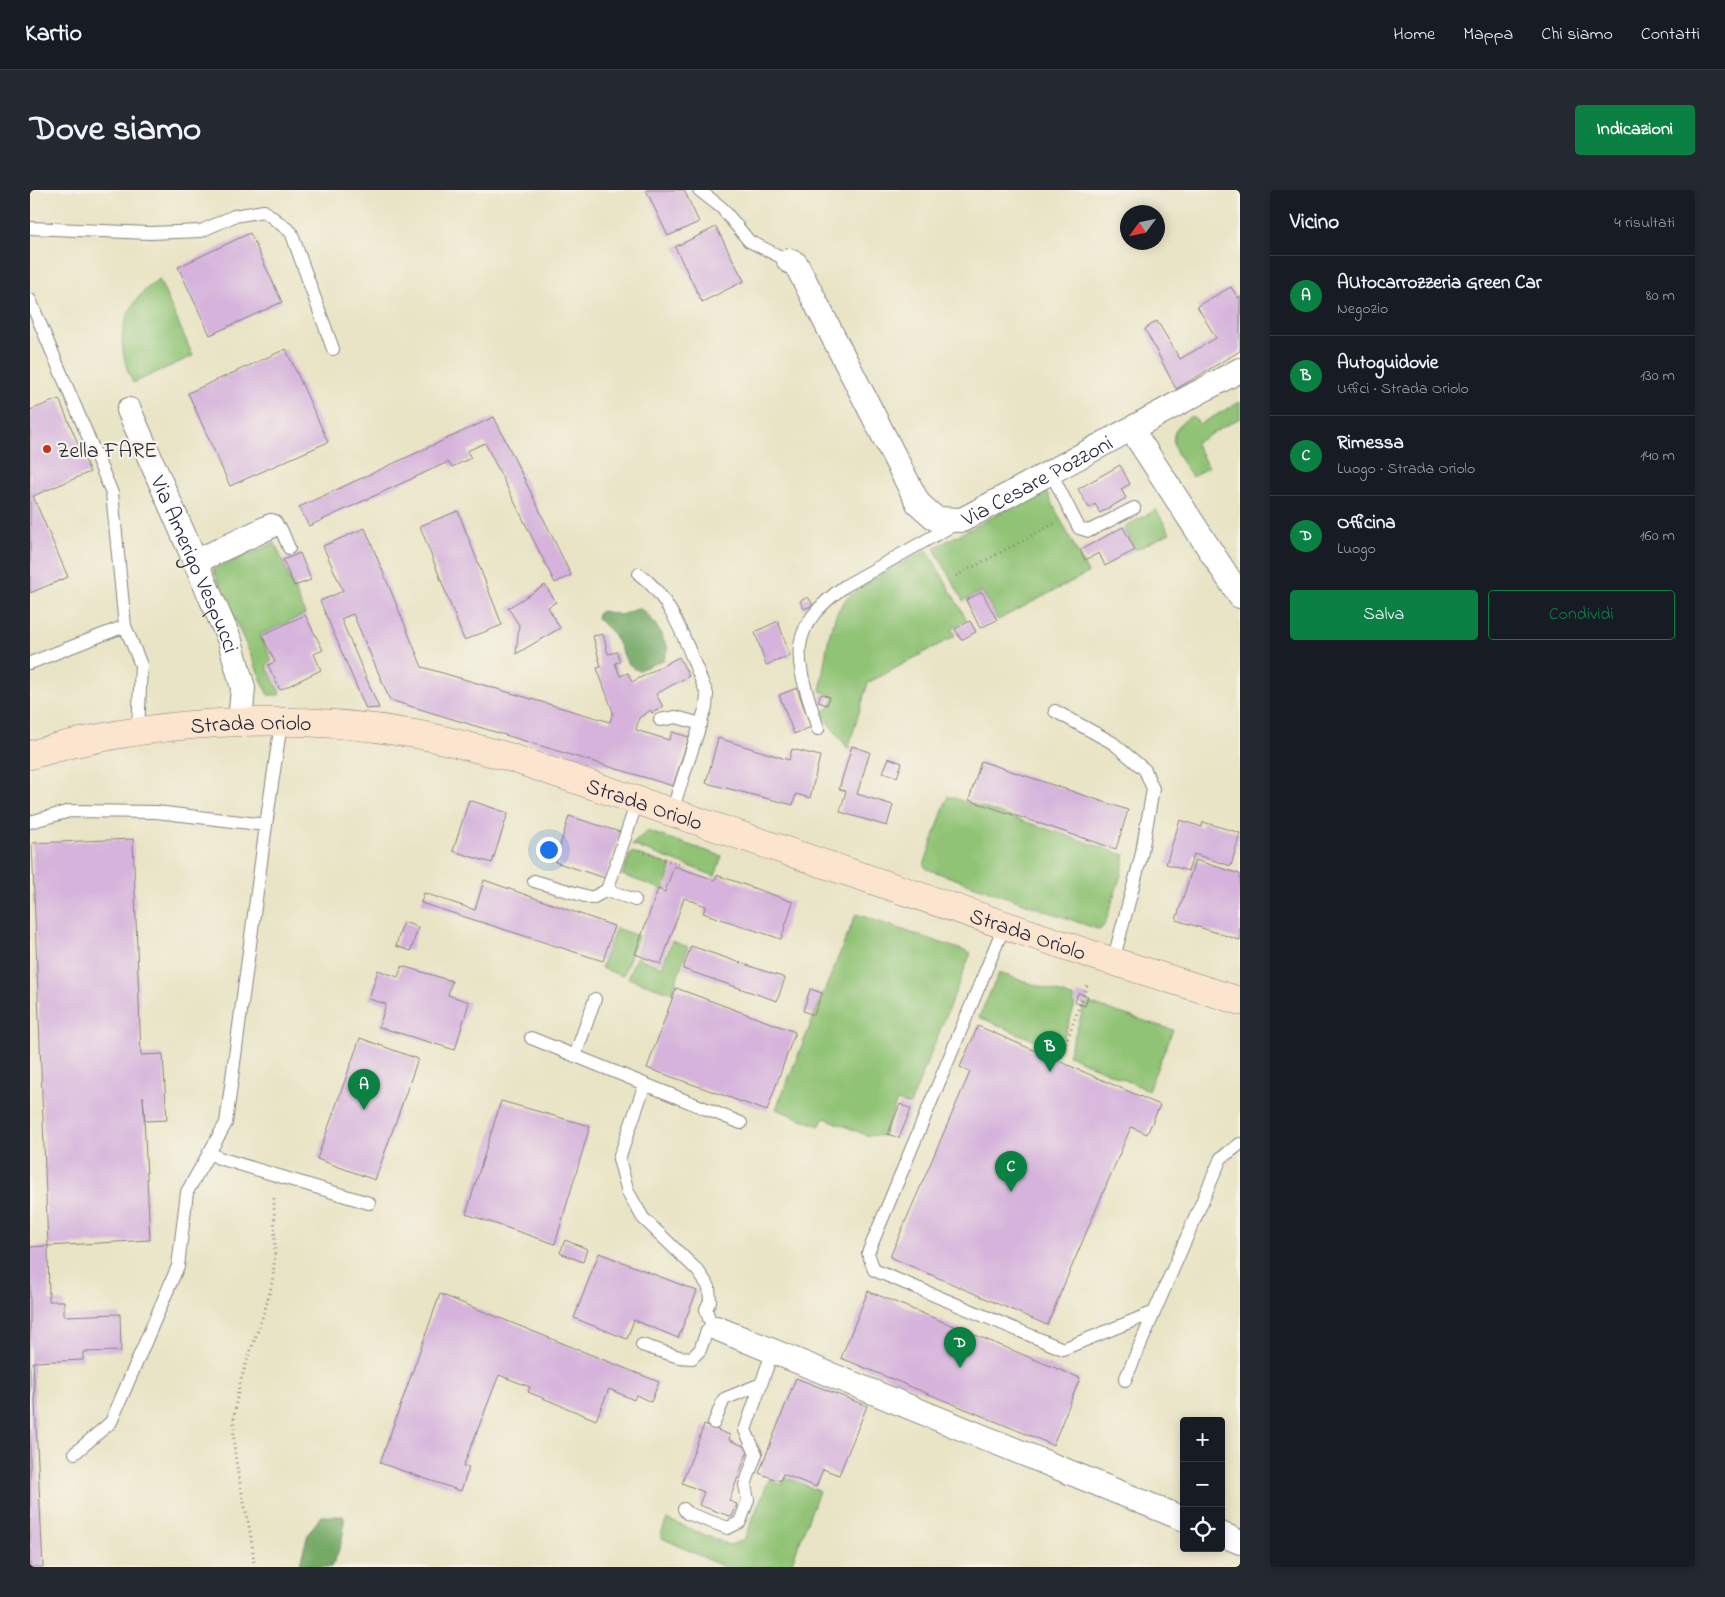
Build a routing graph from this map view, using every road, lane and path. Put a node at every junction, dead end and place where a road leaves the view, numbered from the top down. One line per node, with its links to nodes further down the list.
1 (699, 190): 3 (lane)
2 (30, 228): 5 (lane)
3 (789, 261): 12 (street, Via Cesare Pozzoni)
4 (30, 300): 19 (lane)
5 (333, 349)
6 (1240, 370): 8 (street, Via Cesare Pozzoni)
7 (130, 410): 15 (street, Via Amerigo Vespucci)
8 (1132, 430): 9 (street, Via Cesare Pozzoni); 18 (street)
9 (1051, 473): 11 (lane); 12 (street, Via Cesare Pozzoni)
10 (1134, 508): 11 (lane)
11 (1072, 514): 17 (path)
12 (962, 520): 26 (lane)
13 (272, 526): 14 (lane); 15 (street)
14 (288, 548)
15 (196, 562): 23 (street, Via Amerigo Vespucci)
16 (639, 574): 25 (lane)
17 (956, 576)
18 (1240, 596)
19 (125, 626): 20 (lane); 27 (lane)
20 (30, 663)
21 (1055, 711): 39 (lane)
22 (660, 720): 25 (lane)
23 (240, 722): 24 (street, Strada Oriolo); 27 (street, Strada Oriolo)
24 (281, 723): 29 (street, Strada Oriolo); 32 (lane)
25 (701, 724): 30 (lane)
26 (818, 729)
27 (138, 732): 28 (street, Strada Oriolo)
28 (30, 755)
29 (638, 799): 30 (street, Strada Oriolo); 33 (lane)
30 (672, 811): 38 (street, Strada Oriolo)
31 (30, 822): 32 (lane)
32 (266, 826): 48 (lane)
33 (622, 845): 34 (path); 36 (lane)
34 (687, 867)
35 (534, 881): 36 (lane)
36 (607, 890): 37 (lane)
37 (635, 900)
38 (1005, 924): 39 (street, Strada Oriolo); 51 (lane)
39 (1105, 958): 41 (street, Strada Oriolo); 44 (path)
40 (595, 999): 43 (lane)
41 (1240, 1001)
42 (531, 1038): 43 (lane)
43 (575, 1056): 45 (lane)
44 (1061, 1057)
45 (645, 1084): 46 (lane); 52 (lane)
46 (741, 1123)
47 (1240, 1144): 51 (lane)
48 (209, 1152): 49 (lane); 58 (lane)
49 (272, 1174): 50 (lane); 63 (path)
50 (369, 1203)
51 (1152, 1313): 55 (lane)
52 (716, 1328): 53 (lane); 54 (street)
53 (642, 1345)
54 (773, 1350): 56 (lane); 60 (street)
55 (1125, 1380)
56 (761, 1384): 57 (lane); 59 (lane)
57 (714, 1423)
58 (75, 1453)
59 (684, 1508)
60 (1180, 1517)
61 (1225, 1536): 62 (street)
62 (1240, 1542)
63 (254, 1567)

